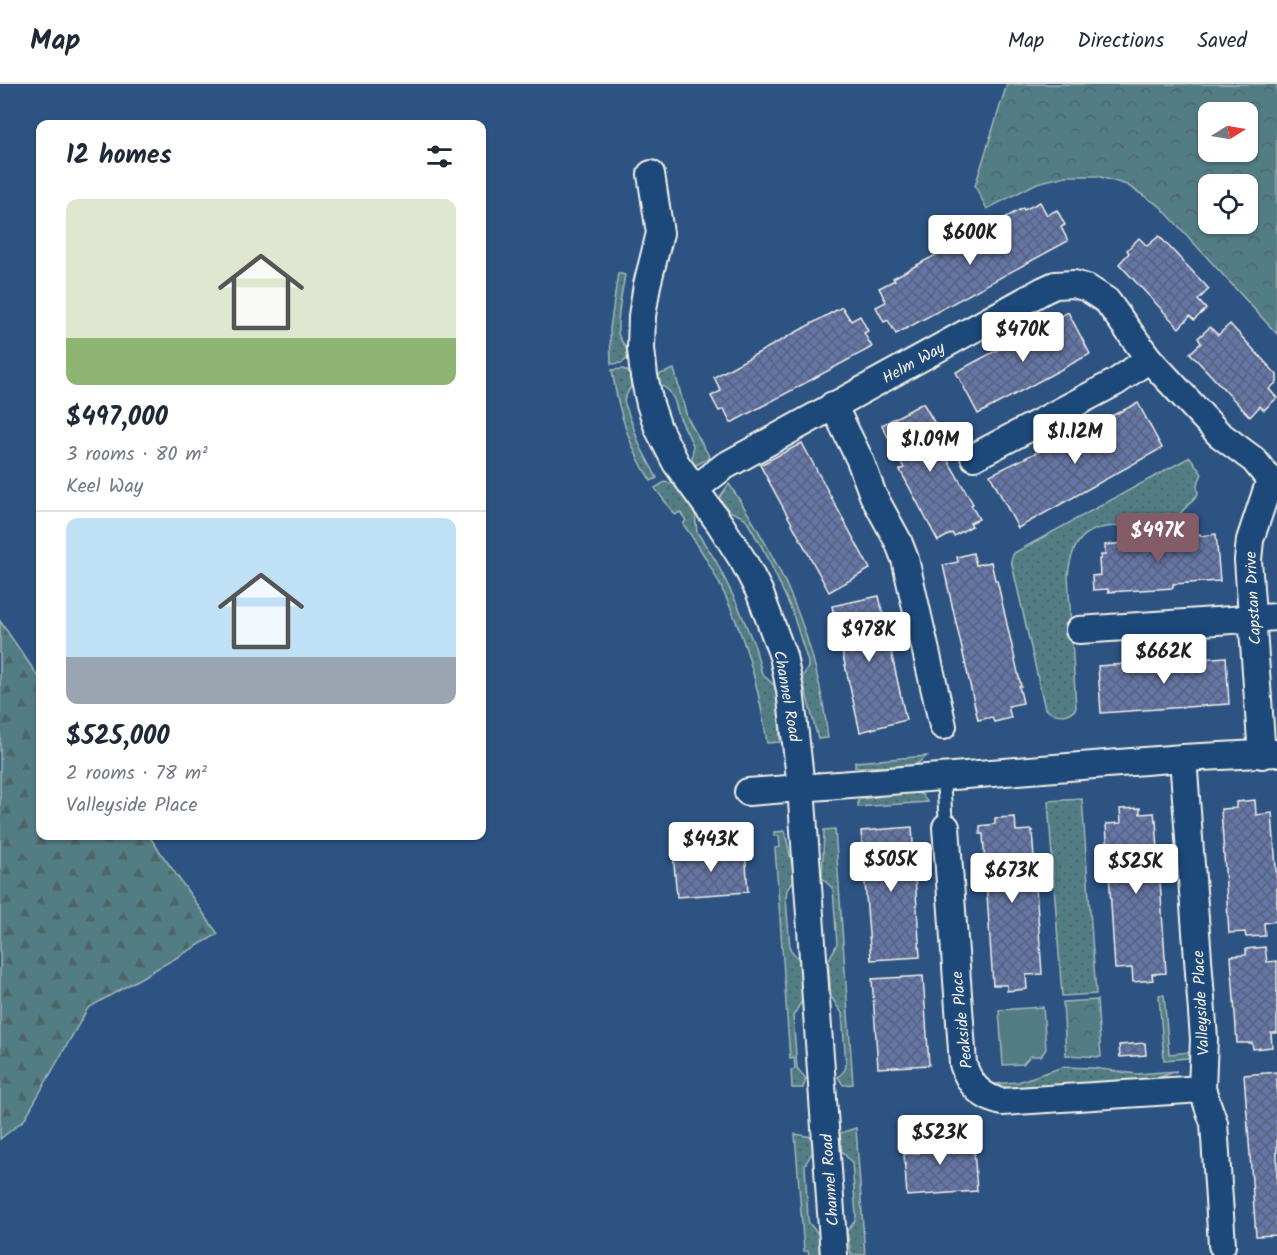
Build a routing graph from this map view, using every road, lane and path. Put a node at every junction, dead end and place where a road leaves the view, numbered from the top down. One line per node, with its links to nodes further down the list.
1 (651, 174): 6 (street, Channel Road)
2 (1149, 358): 3 (street, Helm Way); 4 (street); 5 (street, Helm Way)
3 (833, 405): 6 (street, Helm Way); 9 (street)
4 (974, 457)
5 (1274, 480): 7 (street, Capstan Drive)
6 (695, 489): 13 (street, Channel Road)
7 (1265, 618): 8 (street); 10 (street, Capstan Drive)
8 (1079, 630)
9 (943, 726)
10 (1269, 754): 11 (street)
11 (1183, 758): 12 (street); 16 (street, Valleyside Place)
12 (943, 777): 13 (street); 15 (lane)
13 (801, 787): 14 (street); 18 (street, Channel Road)
14 (748, 792)
15 (946, 827): 16 (street, Peakside Place)
16 (1202, 1089): 17 (street, Valleyside Place)
17 (1221, 1245)
18 (834, 1255)

